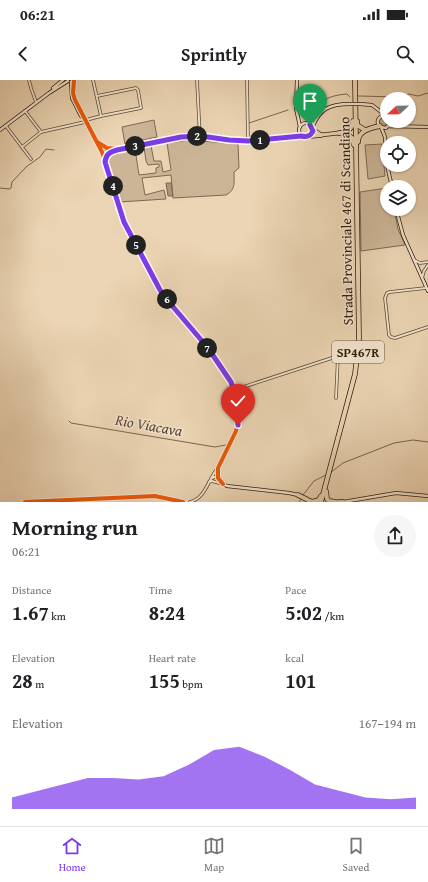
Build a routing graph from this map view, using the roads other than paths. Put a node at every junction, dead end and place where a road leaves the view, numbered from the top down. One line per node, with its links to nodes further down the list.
1 (29, 80): 10 (street)
2 (93, 80): 8 (street)
3 (197, 80): 36 (street)
4 (247, 80): 38 (street)
5 (297, 80): 18 (street)
6 (355, 80): 9 (highway, Strada Provinciale 467 di Scandiano / SP467R)
7 (70, 81): 10 (street); 16 (street)
8 (97, 96): 13 (street); 13 (street)
9 (355, 97): 28 (highway); 31 (highway); 46 (highway, Strada Provinciale 467 di Scandiano / SP467R)
10 (36, 102): 12 (street)
11 (378, 110): 15 (street, bridge); 17 (street)
12 (25, 111): 20 (street); 29 (street)
13 (101, 116): 16 (street)
14 (380, 117): 17 (street)
15 (316, 119): 19 (street); 26 (street)
16 (84, 120): 29 (street); 37 (street)
17 (378, 120): 21 (street); 24 (highway)
18 (300, 121): 19 (street); 25 (street)
19 (306, 124): 25 (street); 26 (street)
20 (6, 126): 27 (street); 39 (street)
21 (380, 127): 24 (highway)
22 (416, 127): 23 (street)
23 (428, 127)
24 (372, 128): 28 (highway)
25 (300, 129): 33 (street); 34 (street)
26 (312, 129): 32 (highway); 35 (street)
27 (0, 130)
28 (365, 130): 46 (highway)
29 (41, 132): 39 (street)
30 (339, 133): 31 (highway); 32 (main road)
31 (345, 133): 46 (highway)
32 (321, 135): 35 (highway)
33 (297, 136): 34 (street); 38 (street)
34 (303, 136): 35 (street)
35 (309, 136)
36 (201, 137): 38 (street); 41 (street)
37 (96, 141): 40 (street); 42 (street)
38 (248, 141)
39 (22, 147): 44 (street)
40 (107, 148): 41 (street); 42 (street)
41 (117, 150): 43 (street)
42 (102, 152): 43 (street); 45 (street)
43 (108, 153): 45 (street)
44 (31, 159)
45 (105, 162): 59 (street)
46 (356, 167): 66 (highway, Strada Provinciale 467 di Scandiano / SP467R)
47 (398, 216): 48 (street)
48 (415, 261): 49 (street); 51 (street)
49 (425, 263): 50 (street); 51 (street)
50 (428, 264): 52 (street)
51 (418, 268): 52 (street); 53 (street)
52 (425, 268): 53 (street)
53 (422, 278): 54 (street)
54 (426, 288): 55 (street); 56 (street)
55 (428, 291)
56 (428, 327)
57 (341, 355): 58 (street)
58 (338, 356): 59 (street); 60 (street)
59 (234, 390): 61 (street)
60 (336, 398)
61 (218, 468): 62 (street); 63 (street)
62 (218, 478): 63 (street); 64 (street); 65 (street)
63 (210, 481): 64 (street); 71 (street)
64 (214, 482): 65 (street)
65 (223, 484): 67 (street)
66 (325, 488): 72 (highway); 73 (highway, Strada Provinciale 467 di Scandiano / SP467R); 74 (highway)
67 (298, 495): 72 (highway)
68 (428, 496): 75 (street)
69 (25, 502): 70 (street)
70 (183, 502)
71 (190, 502)
72 (312, 502)
73 (321, 502)
74 (337, 502): 75 (highway)
75 (344, 502)

